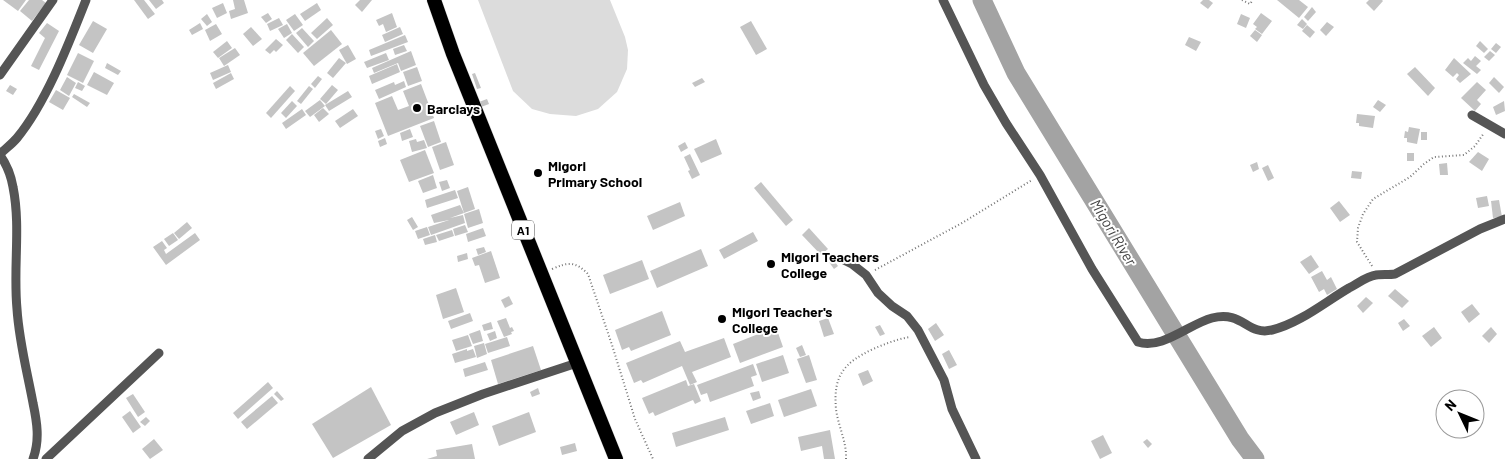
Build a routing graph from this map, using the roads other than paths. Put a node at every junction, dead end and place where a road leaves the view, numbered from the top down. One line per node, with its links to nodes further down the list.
1 (53, 0): 5 (street)
2 (86, 0): 8 (street)
3 (434, 0): 12 (highway, A1)
4 (943, 0): 9 (street)
5 (0, 75)
6 (1472, 115): 7 (street)
7 (1505, 134)
8 (0, 155): 13 (street)
9 (1505, 219)
10 (844, 260): 18 (street)
11 (159, 353): 15 (street)
12 (577, 363): 16 (street); 17 (highway, A1)
13 (33, 459): 14 (street)
14 (38, 459)
15 (46, 459)
16 (368, 459)
17 (616, 459)
18 (976, 459)

